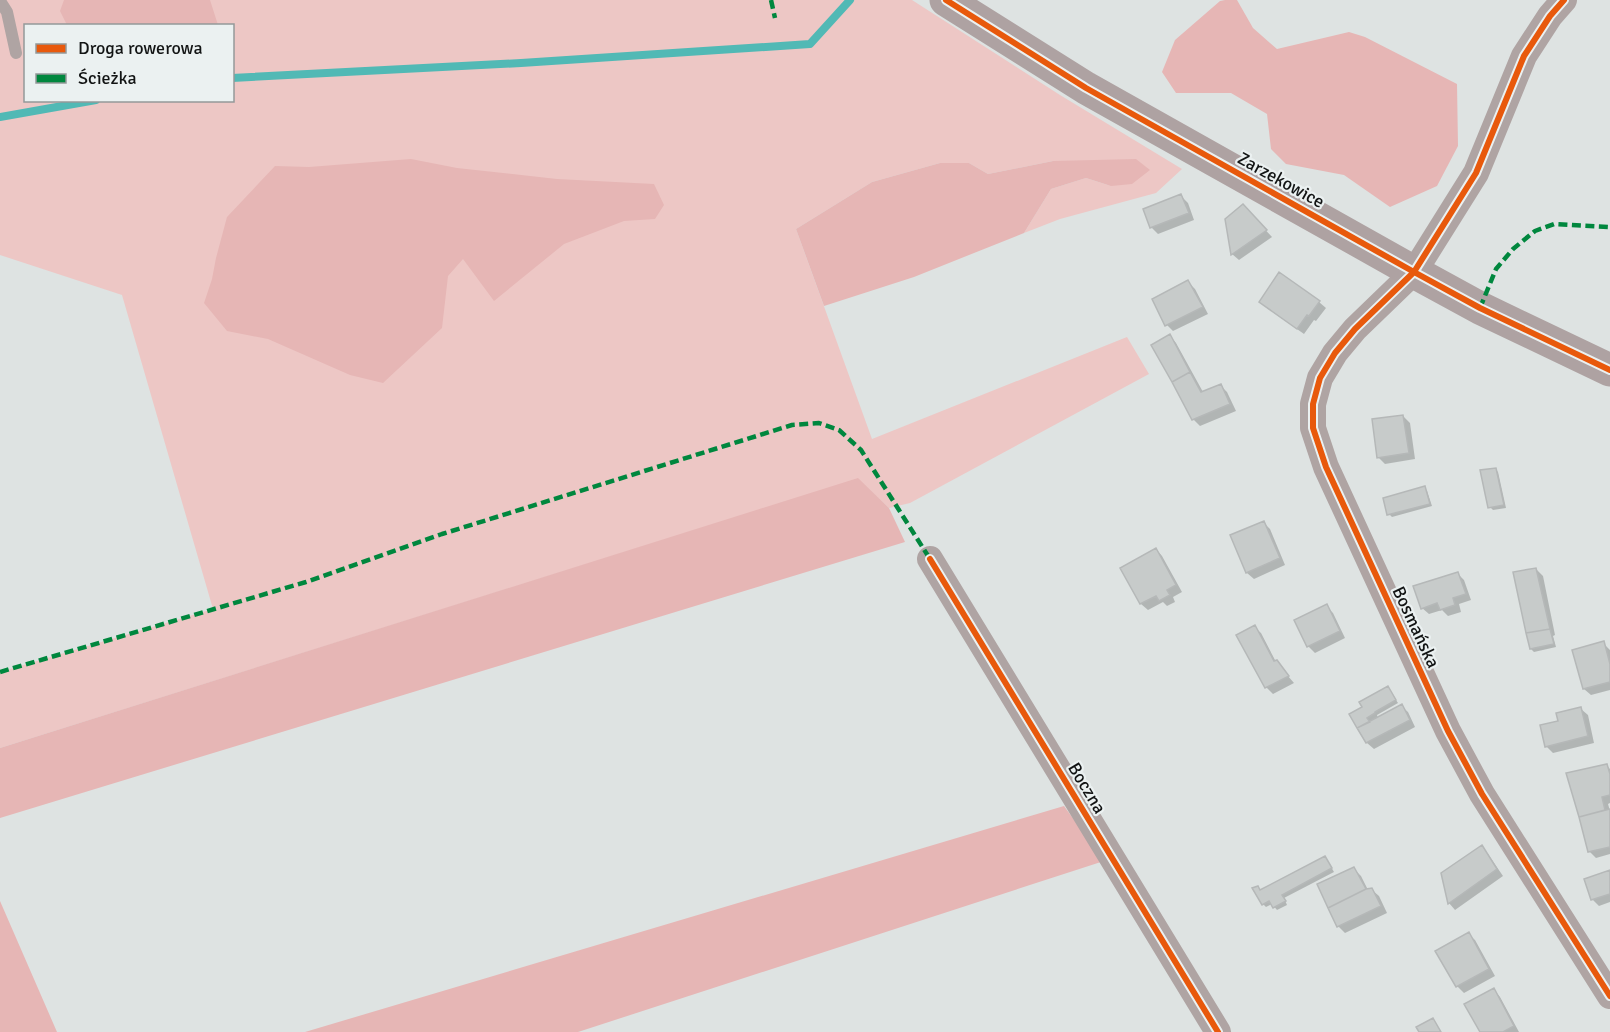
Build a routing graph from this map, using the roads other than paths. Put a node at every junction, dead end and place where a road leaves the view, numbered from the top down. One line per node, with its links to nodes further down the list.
1 (946, 0): 5 (street, Zarzekowice)
2 (1564, 0): 5 (street, Bosmańska)
3 (0, 1): 4 (lane)
4 (16, 53)
5 (1414, 272): 6 (street, Zarzekowice); 8 (street, Bosmańska)
6 (1610, 370)
7 (930, 559): 9 (street, Boczna)
8 (1610, 996)
9 (1218, 1032)

